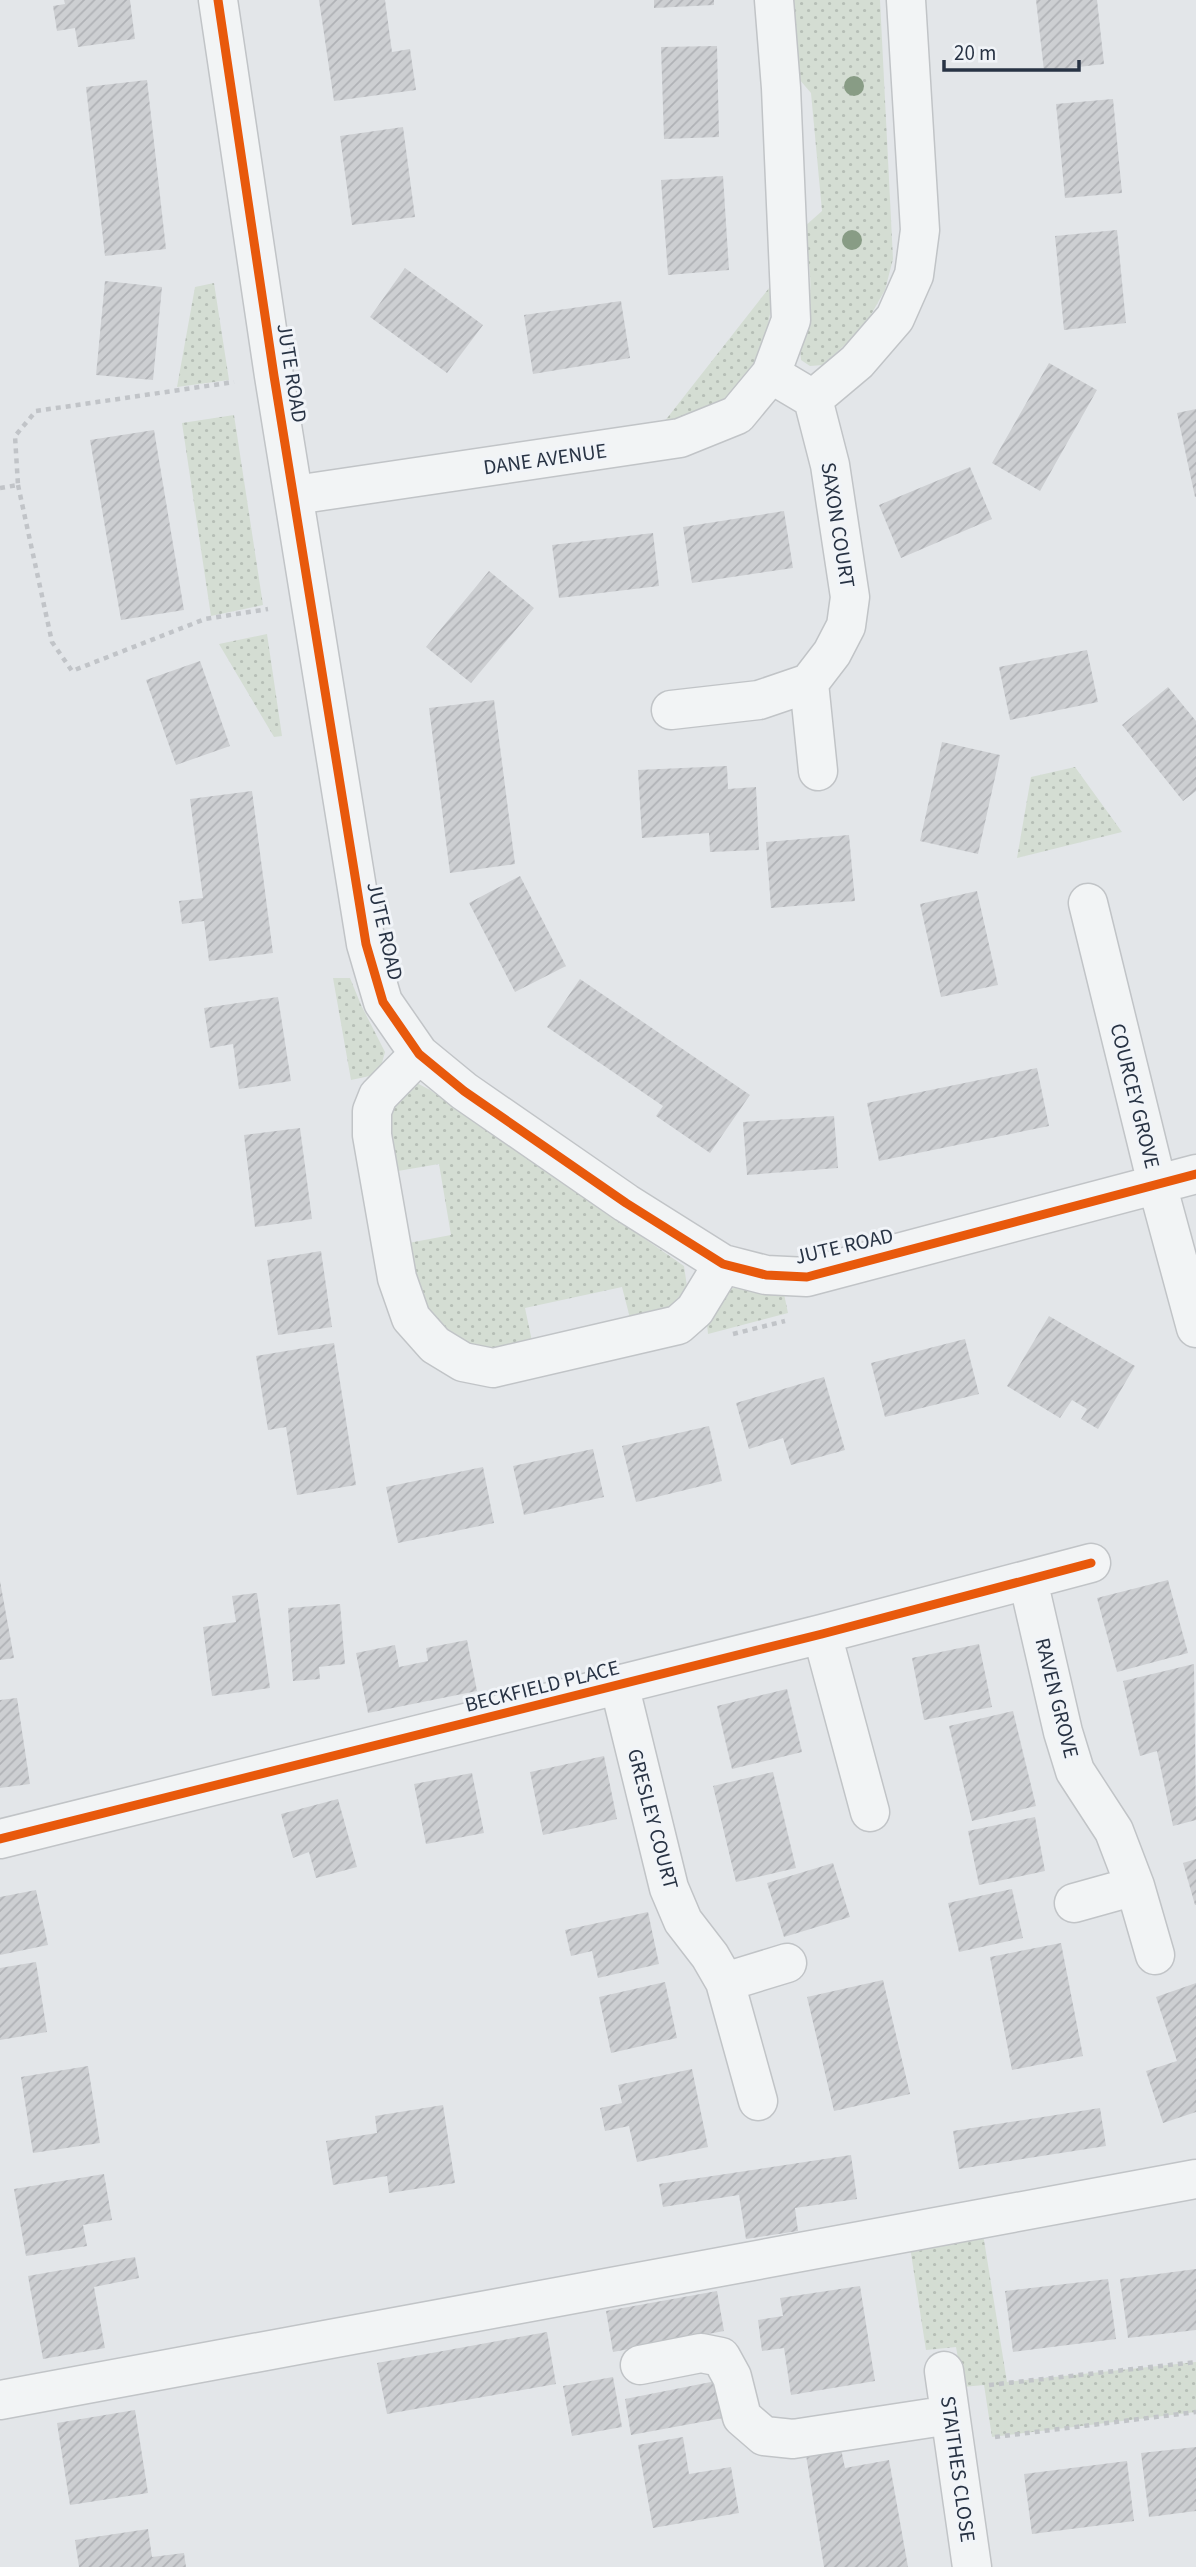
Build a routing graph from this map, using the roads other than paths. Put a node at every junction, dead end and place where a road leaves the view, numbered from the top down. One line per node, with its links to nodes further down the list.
1 (218, 0): 6 (street, JUTE ROAD)
2 (774, 0): 4 (street, DANE AVENUE)
3 (906, 0): 5 (street)
4 (771, 374): 5 (street); 6 (street, DANE AVENUE)
5 (813, 399): 7 (street, SAXON COURT)
6 (295, 495): 11 (street, JUTE ROAD)
7 (809, 683): 8 (street); 9 (street)
8 (671, 710)
9 (818, 771)
10 (1088, 903): 13 (street, COURCEY GROVE)
11 (419, 1054): 14 (street, JUTE ROAD); 14 (street)
12 (1196, 1174): 13 (street, JUTE ROAD)
13 (1157, 1184): 14 (street, JUTE ROAD); 15 (street, COURCEY GROVE)
14 (723, 1264)
15 (1196, 1328)
16 (1091, 1563): 17 (street, BECKFIELD PLACE)
17 (1028, 1580): 18 (street, BECKFIELD PLACE); 22 (street, RAVEN GROVE)
18 (822, 1634): 19 (street, BECKFIELD PLACE); 20 (street)
19 (619, 1685): 21 (street, BECKFIELD PLACE); 26 (street, GRESLEY COURT)
20 (870, 1812)
21 (0, 1839)
22 (1135, 1886): 23 (street); 24 (street, RAVEN GROVE)
23 (1074, 1903)
24 (1155, 1955)
25 (788, 1963): 26 (street)
26 (725, 1982): 27 (street, GRESLEY COURT)
27 (758, 2101)
28 (1196, 2179): 30 (street)
29 (640, 2365): 31 (street, STAITHES CLOSE)
30 (0, 2400)
31 (972, 2567)

